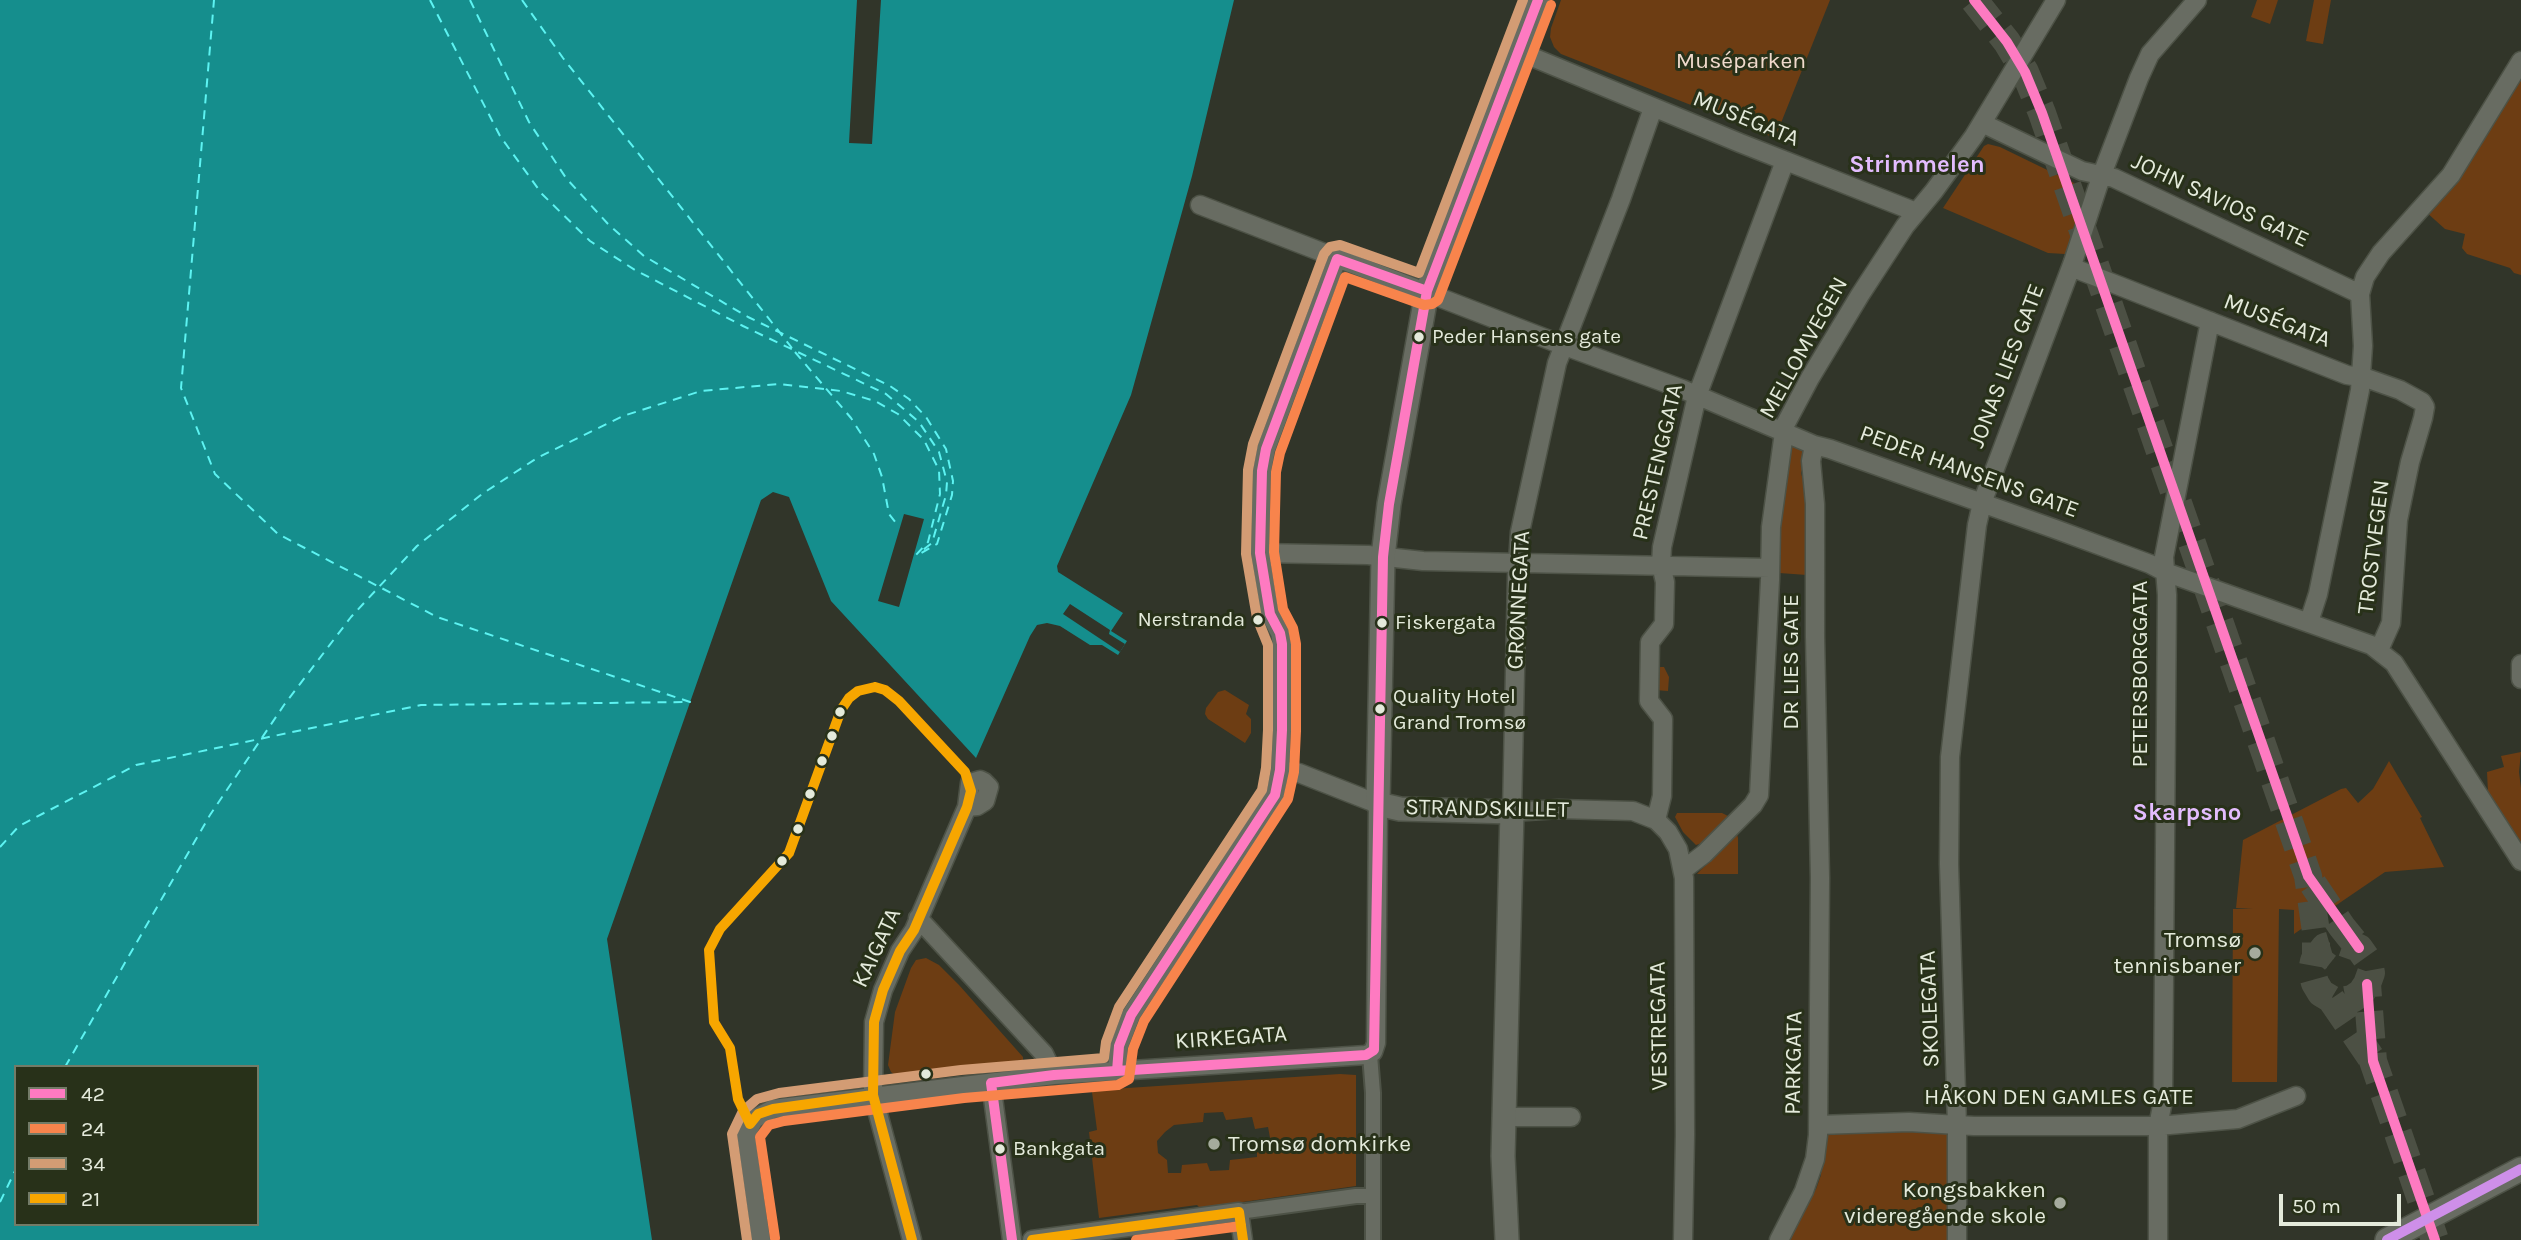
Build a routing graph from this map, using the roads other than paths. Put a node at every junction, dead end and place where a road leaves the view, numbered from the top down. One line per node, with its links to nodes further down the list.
1 (1538, 0): 4 (street)
2 (2056, 0): 7 (street, MELLOMVEGEN)
3 (2197, 0): 9 (street, JONAS LIES GATE)
4 (1520, 52): 6 (street, MUSÉGATA); 14 (street)
5 (2521, 61): 15 (street)
6 (1653, 108): 8 (street, MUSÉGATA); 17 (street, GRØNNEGATA)
7 (1982, 122): 9 (street, JOHN SAVIOS GATE); 11 (street, MELLOMVEGEN)
8 (1784, 161): 11 (street, MUSÉGATA); 19 (street, PRESTENGGATA)
9 (2101, 177): 13 (street, JONAS LIES GATE); 15 (street, JOHN SAVIOS GATE)
10 (1200, 205): 12 (street, PEDER HANSENS GATE)
11 (1916, 212): 21 (street, MELLOMVEGEN)
12 (1337, 259): 14 (street, PEDER HANSENS GATE); 24 (street)
13 (2071, 267): 16 (street, MUSÉGATA); 23 (street, JONAS LIES GATE)
14 (1427, 291): 17 (street, PEDER HANSENS GATE); 25 (street)
15 (2360, 294): 18 (street)
16 (2210, 321): 18 (street, MUSÉGATA); 29 (street, PETERSBORGGATA)
17 (1565, 346): 19 (street, PEDER HANSENS GATE); 26 (street, GRØNNEGATA)
18 (2360, 377): 20 (street, MUSÉGATA); 30 (street)
19 (1697, 396): 21 (street, PEDER HANSENS GATE); 27 (street, PRESTENGGATA)
20 (2424, 407): 31 (street, TROSTVEGEN)
21 (1783, 431): 22 (street, PEDER HANSENS GATE); 28 (street, MELLOMVEGEN)
22 (1814, 445): 23 (street, PEDER HANSENS GATE); 42 (street, DR LIES GATE)
23 (1982, 503): 29 (street, PEDER HANSENS GATE); 35 (street, JONAS LIES GATE)
24 (1260, 553): 25 (street); 34 (street)
25 (1383, 557): 26 (street); 36 (street)
26 (1518, 563): 27 (street); 38 (street, GRØNNEGATA)
27 (1661, 565): 28 (street); 39 (street, PRESTENGGATA)
28 (1770, 568): 41 (street, MELLOMVEGEN)
29 (2165, 572): 30 (street, PEDER HANSENS GATE); 54 (street, PETERSBORGGATA)
30 (2309, 622): 31 (street, PEDER HANSENS GATE)
31 (2379, 650): 40 (street)
32 (2521, 664): 33 (street)
33 (2521, 679)
34 (1280, 770): 36 (street, STRANDSKILLET); 45 (street)
35 (1949, 777): 53 (street, SKOLEGATA)
36 (1378, 804): 38 (street, STRANDSKILLET); 44 (street)
37 (967, 807): 43 (street, KAIGATA)
38 (1512, 812): 39 (street, STRANDSKILLET); 50 (street, GRØNNEGATA)
39 (1656, 820): 41 (street, VESTREGATA)
40 (2521, 861)
41 (1684, 870): 65 (street, VESTREGATA)
42 (1820, 878): 52 (street, PARKGATA)
43 (918, 918): 46 (street); 48 (street, KAIGATA)
44 (1370, 1055): 45 (street, KIRKEGATA); 56 (street)
45 (1117, 1071): 46 (street, KIRKEGATA)
46 (1054, 1075): 47 (street, KIRKEGATA)
47 (991, 1083): 48 (street, KIRKEGATA); 60 (street)
48 (873, 1095): 58 (street, KIRKEGATA); 59 (street, KAIGATA)
49 (2296, 1096): 54 (street, HÅKON DEN GAMLES GATE)
50 (1505, 1117): 51 (street); 64 (street, GRØNNEGATA)
51 (1571, 1117)
52 (1818, 1125): 53 (street, HÅKON DEN GAMLES GATE); 66 (street, PARKGATA)
53 (1958, 1125): 54 (street, HÅKON DEN GAMLES GATE); 67 (street, SKOLEGATA)
54 (2158, 1126): 68 (street, PETERSBORGGATA)
55 (2521, 1169): 69 (street)
56 (1373, 1196): 57 (street); 63 (street)
57 (1239, 1212): 61 (street); 62 (street)
58 (761, 1240)
59 (912, 1240)
60 (1012, 1240)
61 (1032, 1240)
62 (1243, 1240)
63 (1373, 1240)
64 (1507, 1240)
65 (1683, 1240)
66 (1779, 1240)
67 (1957, 1240)
68 (2158, 1240)
69 (2387, 1240)

